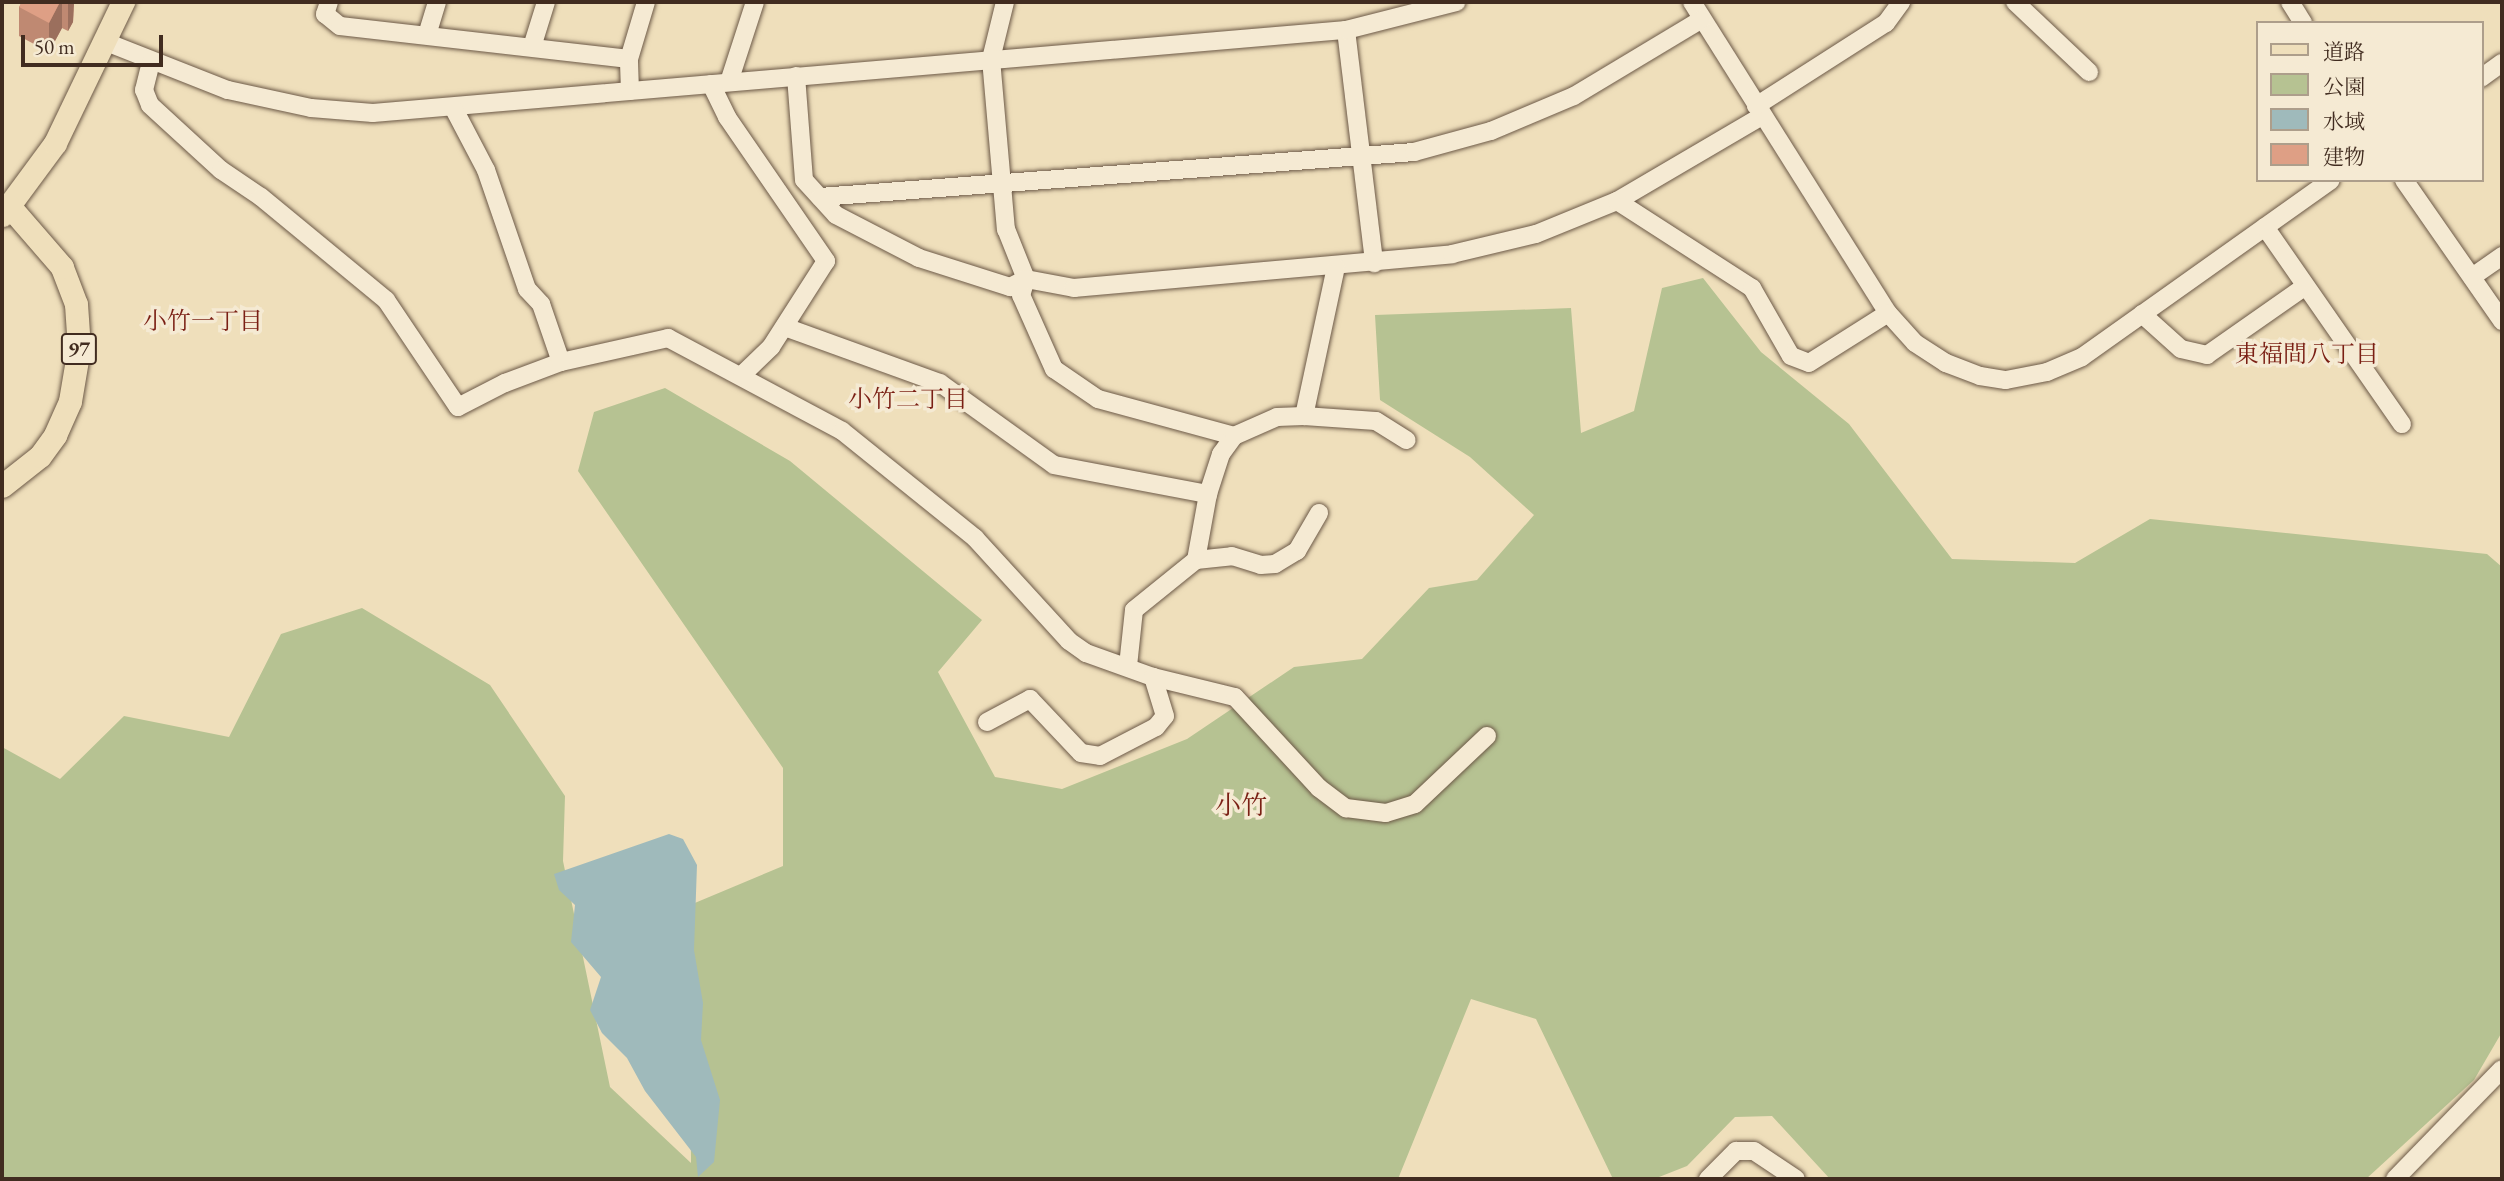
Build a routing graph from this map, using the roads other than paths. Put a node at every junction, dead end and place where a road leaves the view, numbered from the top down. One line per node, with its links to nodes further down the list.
1 (123, 2): 17 (main road, 97)
2 (329, 2): 16 (street)
3 (437, 2): 16 (street)
4 (546, 2): 18 (street)
5 (646, 2): 19 (street)
6 (755, 2): 26 (street)
7 (1005, 2): 20 (street)
8 (1457, 2): 15 (street)
9 (1692, 2): 13 (street)
10 (1901, 2): 30 (street)
11 (2015, 2): 23 (street)
12 (2290, 2): 14 (street)
13 (1702, 19): 30 (street); 31 (street)
14 (2302, 21)
15 (1346, 30): 20 (street); 31 (street)
16 (427, 35): 18 (street)
17 (106, 42): 21 (street); 37 (main road, 97)
18 (532, 47): 19 (street)
19 (629, 59): 28 (street)
20 (991, 60): 24 (street); 34 (street)
21 (151, 62): 29 (street); 49 (street)
22 (2502, 64): 25 (street)
23 (2089, 72)
24 (796, 76): 26 (street); 35 (street)
25 (2483, 77)
26 (730, 82): 27 (street)
27 (711, 84): 28 (street); 48 (street)
28 (630, 91): 29 (street)
29 (454, 109): 49 (street)
30 (1759, 111): 36 (street); 45 (street)
31 (1359, 156): 34 (street); 40 (street)
32 (2328, 182): 38 (street)
33 (2405, 182): 42 (street)
34 (1001, 184): 35 (street); 43 (street)
35 (820, 197): 43 (street)
36 (1617, 201): 40 (street); 45 (street)
37 (6, 211): 55 (main road, 97)
38 (2265, 227): 44 (street); 46 (street)
39 (2502, 256): 42 (street)
40 (1374, 262): 41 (street)
41 (1336, 267): 43 (street); 51 (street)
42 (2472, 277): 47 (street)
43 (1026, 279): 53 (street)
44 (2304, 287): 46 (street); 52 (street)
45 (1888, 313): 46 (street)
46 (2142, 314)
47 (2502, 321)
48 (785, 327): 50 (street); 56 (street)
49 (561, 362): 50 (street)
50 (742, 375): 59 (street)
51 (1304, 416): 53 (street); 54 (street)
52 (2402, 424)
53 (1234, 436): 56 (street)
54 (1406, 440)
55 (2, 486)
56 (1208, 494): 58 (street)
57 (1319, 513): 58 (street)
58 (1196, 561): 59 (street)
59 (1128, 666): 60 (street)
60 (1153, 677): 61 (street); 62 (street)
61 (987, 722)
62 (1487, 737)
63 (2502, 1069): 64 (street)
64 (2402, 1176)
65 (1708, 1179): 66 (street)
66 (1796, 1179)

